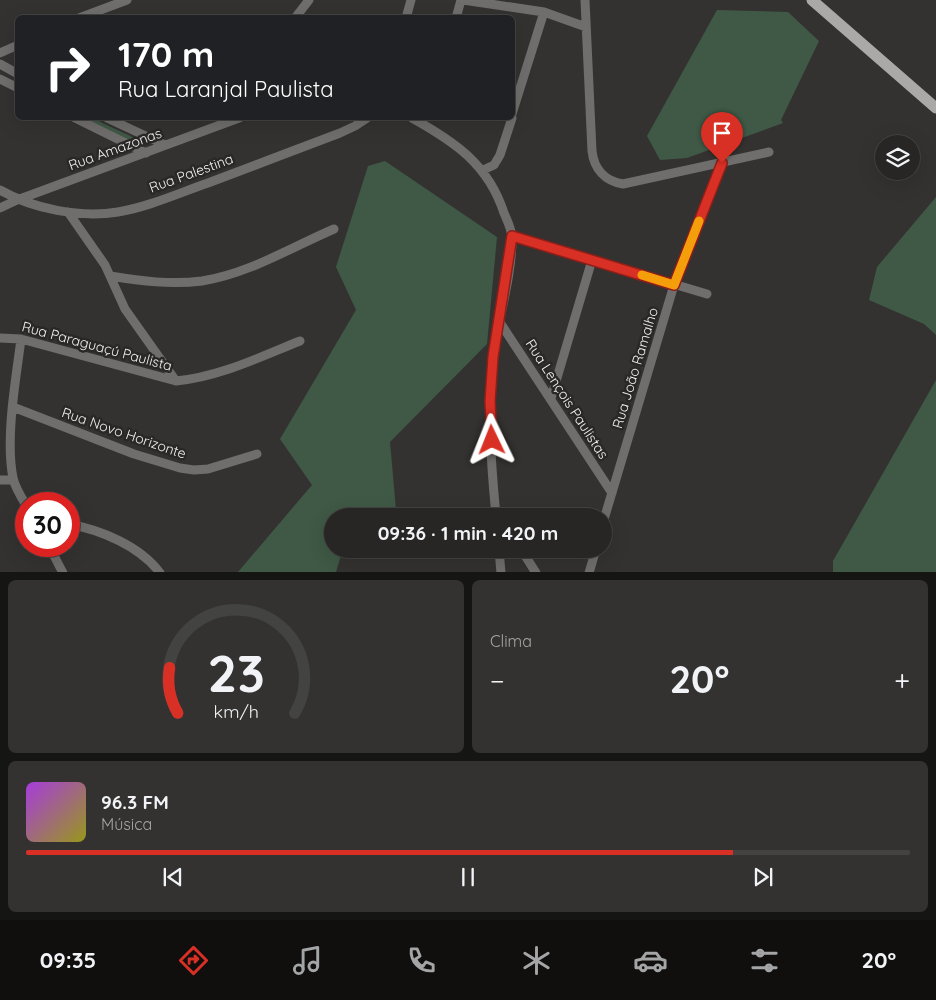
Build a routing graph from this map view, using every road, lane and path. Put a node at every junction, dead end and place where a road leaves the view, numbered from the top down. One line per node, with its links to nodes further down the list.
1 (127, 0): 8 (street)
2 (309, 0): 9 (street)
3 (411, 0): 10 (street)
4 (462, 0): 7 (street); 11 (street)
5 (585, 0): 12 (street)
6 (812, 0): 20 (main road)
7 (544, 12): 12 (street); 19 (street)
8 (88, 15)
9 (297, 15)
10 (407, 15)
11 (457, 15)
12 (586, 26): 30 (street)
13 (15, 46): 14 (street)
14 (0, 53)
15 (0, 64): 16 (street)
16 (15, 72)
17 (0, 79): 18 (street)
18 (15, 86)
19 (515, 106)
20 (936, 108)
21 (79, 120): 29 (street)
22 (111, 120): 27 (street)
23 (234, 120): 27 (street, Rua Amazonas)
24 (364, 120): 35 (street, Rua Palestina)
25 (511, 120): 31 (street)
26 (424, 121): 31 (street)
27 (165, 145): 29 (street, Rua Amazonas)
28 (768, 152): 30 (street)
29 (146, 154): 33 (street, Rua Amazonas)
30 (722, 163): 40 (street, Rua João Ramalho)
31 (483, 170): 37 (street)
32 (0, 190): 33 (street, Rua Palestina)
33 (17, 200): 34 (street, Rua Amazonas); 35 (street, Rua Palestina)
34 (0, 208)
35 (68, 212): 39 (street)
36 (334, 229): 39 (street)
37 (512, 236): 38 (street); 42 (street)
38 (592, 260): 40 (street); 47 (street)
39 (110, 276): 46 (street)
40 (674, 285): 41 (street); 53 (street, Rua João Ramalho)
41 (707, 294)
42 (499, 321): 47 (street, Rua Lençois Paulistas); 54 (street)
43 (0, 338): 44 (street, Rua Paraguaçú Paulista)
44 (21, 339): 46 (street, Rua Paraguaçú Paulista); 48 (street)
45 (300, 341): 46 (street, Rua Paraguaçú Paulista)
46 (176, 381)
47 (551, 398): 53 (street, Rua Lençois Paulistas)
48 (13, 407): 49 (street, Rua Novo Horizonte); 51 (street)
49 (257, 454)
50 (0, 480): 51 (street)
51 (13, 480): 52 (street)
52 (19, 492)
53 (612, 493): 55 (street, Rua João Ramalho)
54 (497, 508)
55 (607, 508)
56 (80, 527): 62 (street)
57 (55, 557): 61 (street)
58 (500, 558): 63 (street)
59 (527, 558): 64 (street)
60 (593, 558): 65 (street)
61 (63, 572)
62 (160, 572)
63 (501, 572)
64 (536, 572)
65 (589, 572)

